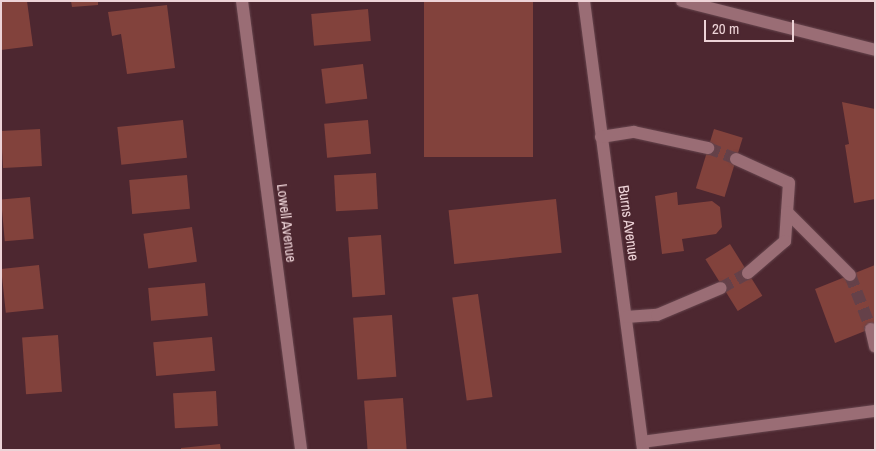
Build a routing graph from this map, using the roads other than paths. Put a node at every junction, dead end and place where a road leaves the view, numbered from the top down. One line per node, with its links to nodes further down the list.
1 (242, 1): 17 (street, Lowell Avenue)
2 (584, 1): 5 (street, Burns Avenue)
3 (682, 1): 4 (street)
4 (875, 50)
5 (602, 137): 6 (street); 12 (street, Burns Avenue)
6 (708, 148)
7 (736, 159): 8 (street)
8 (787, 212): 9 (street); 10 (street)
9 (748, 274)
10 (850, 275)
11 (722, 288): 12 (street)
12 (626, 317): 16 (street, Burns Avenue)
13 (871, 329): 14 (street)
14 (875, 347)
15 (875, 410): 16 (street)
16 (642, 446)
17 (301, 450)

